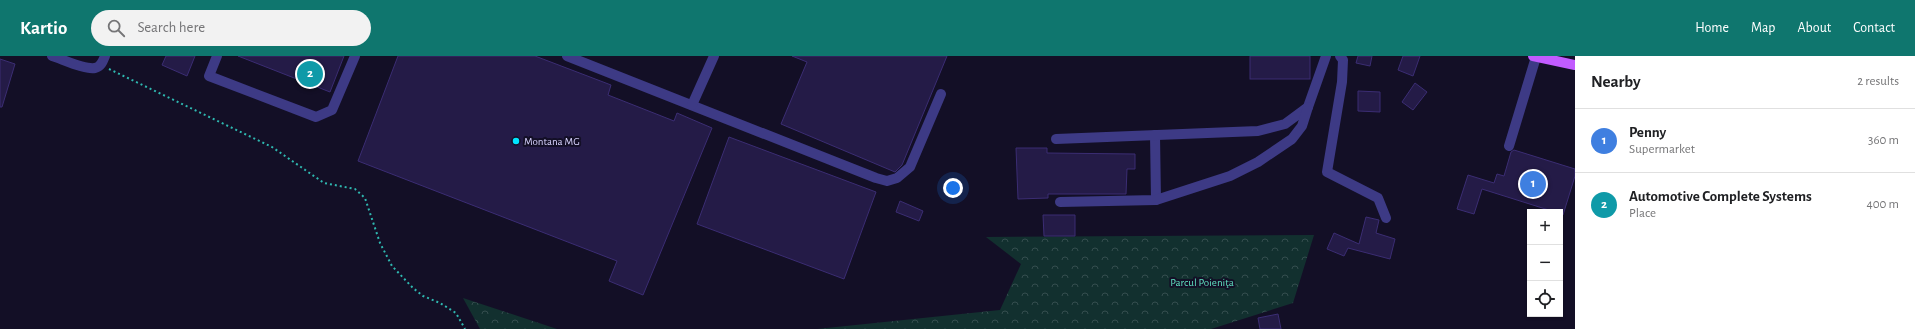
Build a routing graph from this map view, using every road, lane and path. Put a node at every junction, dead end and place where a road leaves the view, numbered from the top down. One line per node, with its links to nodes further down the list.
1 (52, 56): 9 (lane)
2 (217, 56): 3 (lane)
3 (355, 56)
4 (567, 56): 12 (lane)
5 (714, 56): 12 (lane)
6 (1326, 56): 13 (lane)
7 (1340, 56): 19 (lane)
8 (1534, 56): 10 (main road); 16 (lane)
9 (103, 60): 20 (path)
10 (1575, 65)
11 (941, 94): 12 (lane)
12 (692, 105)
13 (1308, 107): 14 (lane); 17 (lane)
14 (1155, 135): 15 (lane); 17 (lane)
15 (1056, 139)
16 (1509, 146)
17 (1156, 200): 18 (lane)
18 (1060, 202)
19 (1386, 218)
20 (465, 329)

